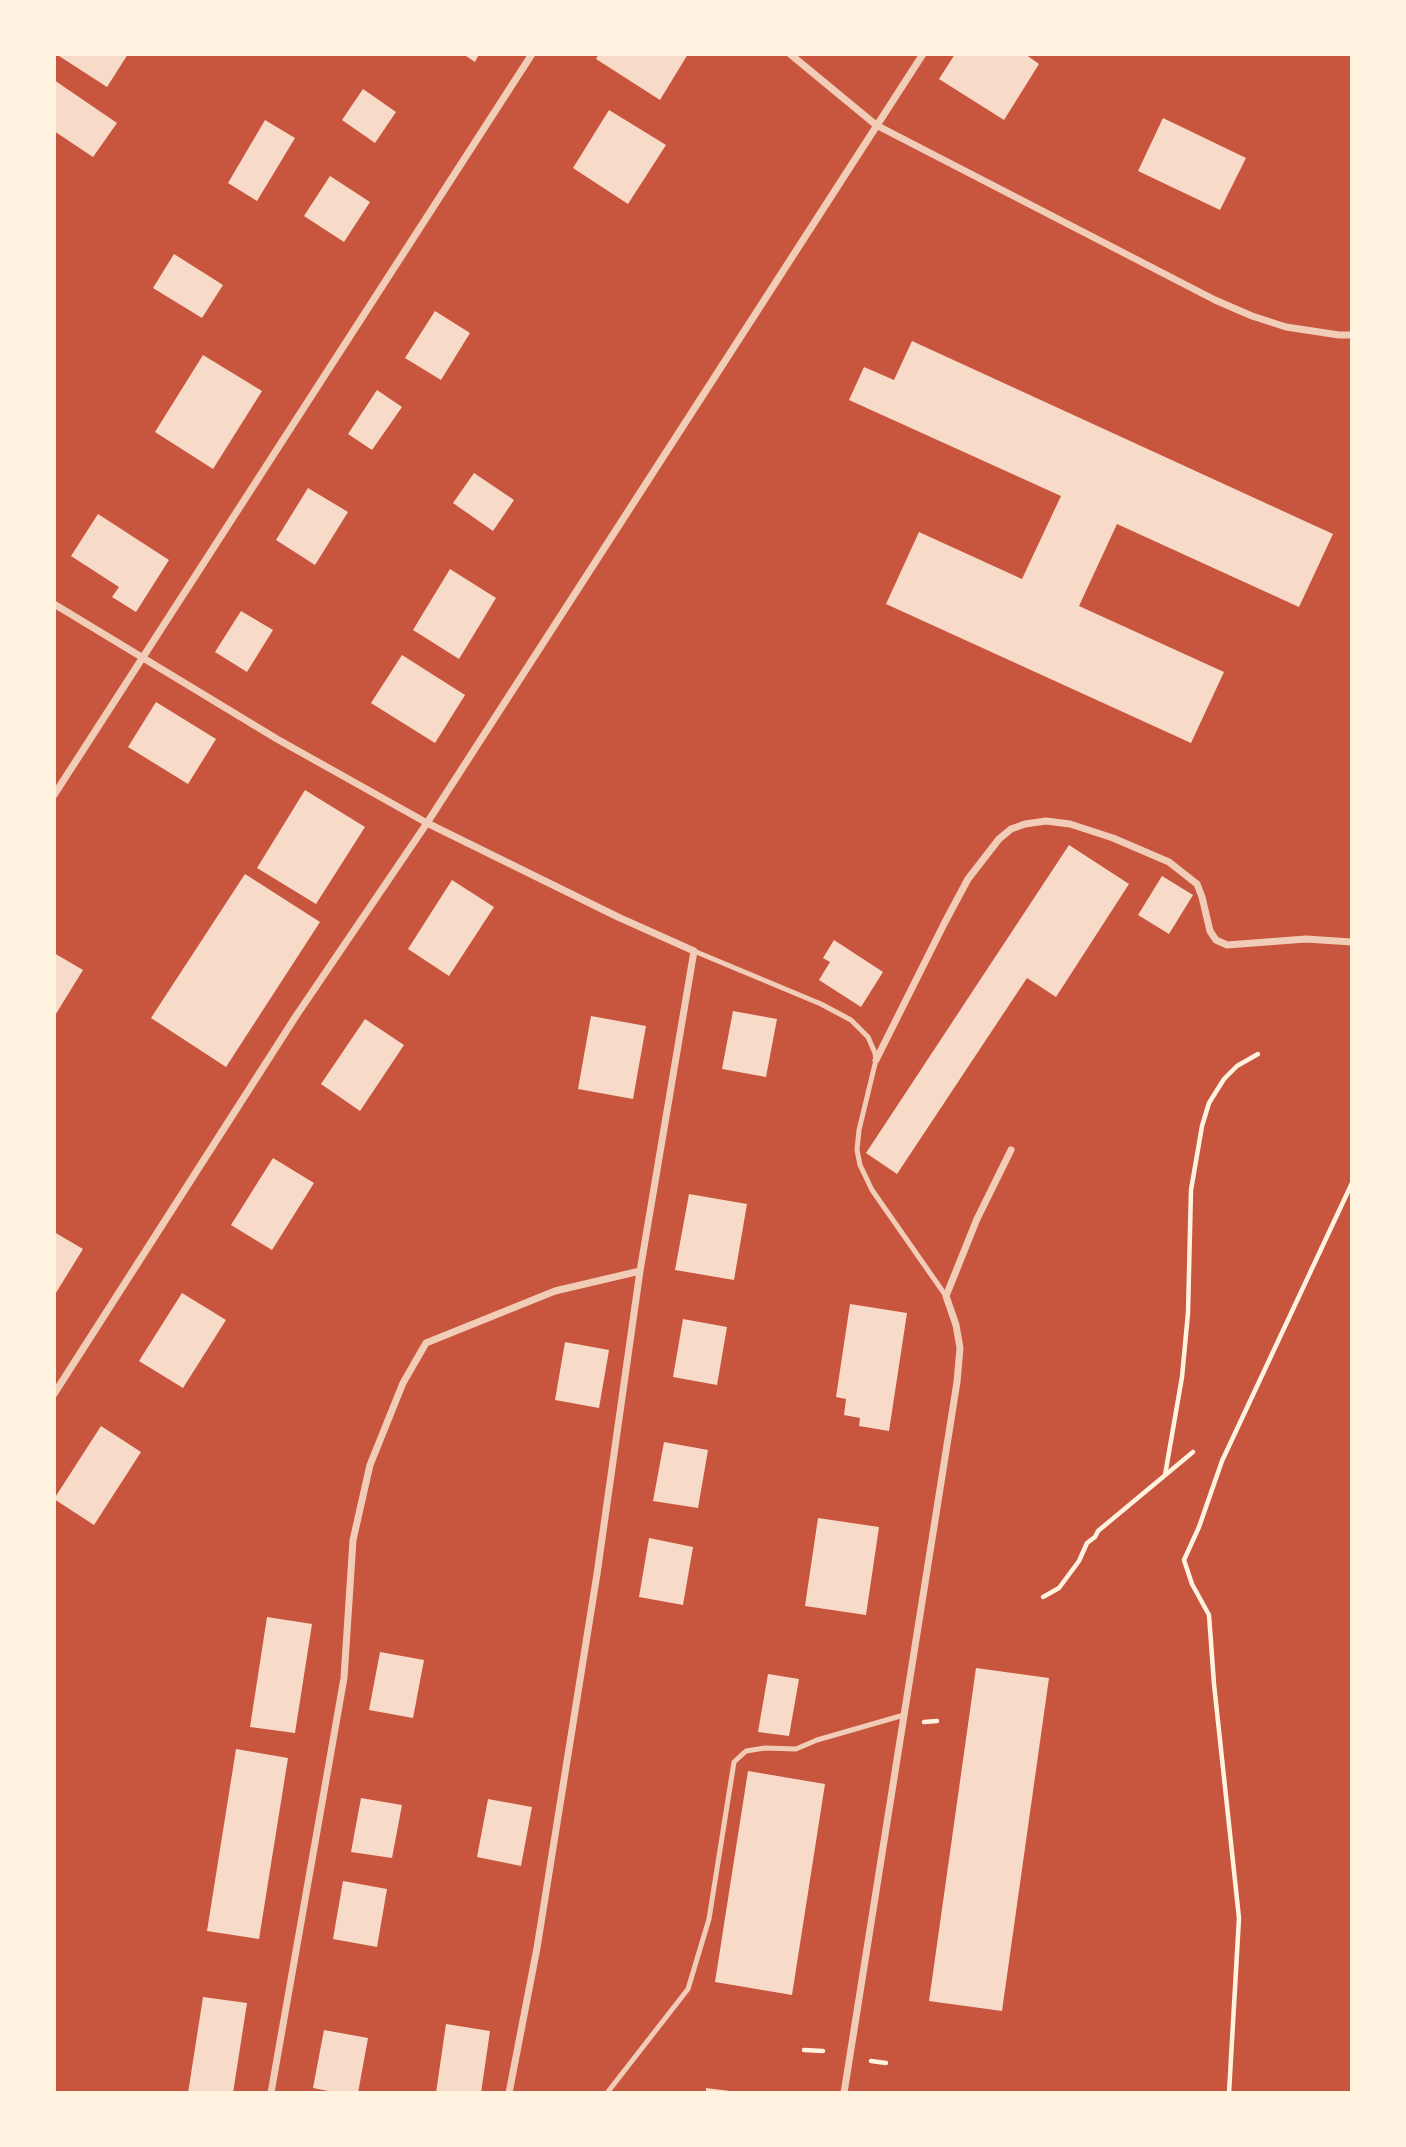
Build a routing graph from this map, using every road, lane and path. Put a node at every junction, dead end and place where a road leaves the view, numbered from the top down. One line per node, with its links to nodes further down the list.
1 (531, 54): 7 (street)
2 (790, 54): 4 (street)
3 (923, 54): 4 (street)
4 (876, 125): 5 (street); 9 (street)
5 (1352, 335)
6 (54, 604): 7 (street)
7 (143, 657): 8 (street); 9 (street)
8 (54, 795)
9 (427, 823): 11 (street); 18 (street)
10 (1352, 942): 13 (street)
11 (694, 951): 13 (lane); 16 (street)
12 (1258, 1054): 20 (path)
13 (876, 1060): 17 (lane)
14 (1011, 1150): 17 (street)
15 (1352, 1183): 29 (path)
16 (640, 1271): 25 (street); 26 (street)
17 (946, 1296): 22 (street)
18 (54, 1394)
19 (1193, 1452): 21 (path)
20 (1165, 1475)
21 (1043, 1597)
22 (904, 1715): 27 (lane); 28 (street)
23 (804, 2050): 24 (path)
24 (823, 2051)
25 (271, 2093)
26 (509, 2093)
27 (607, 2093)
28 (844, 2093)
29 (1228, 2093)

